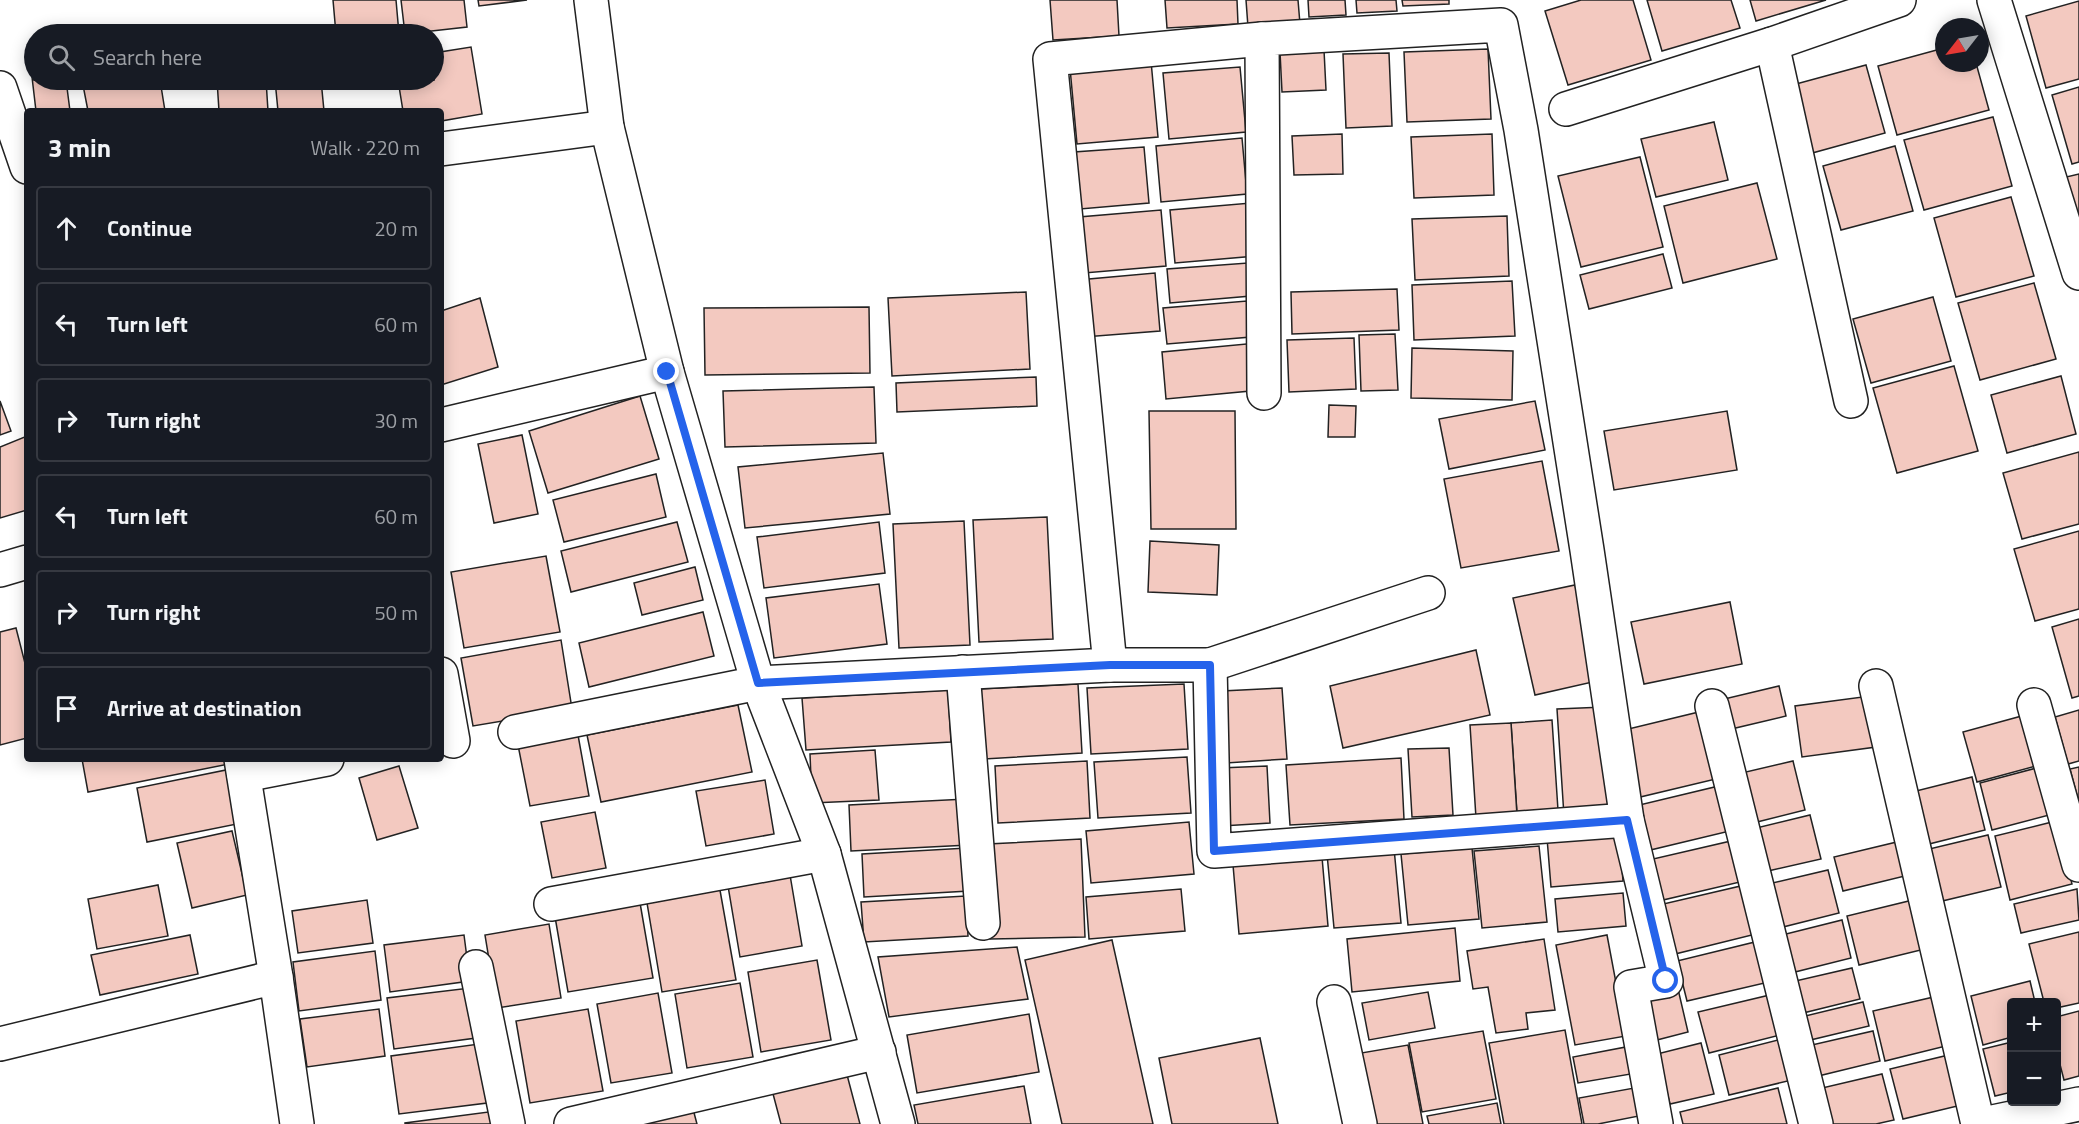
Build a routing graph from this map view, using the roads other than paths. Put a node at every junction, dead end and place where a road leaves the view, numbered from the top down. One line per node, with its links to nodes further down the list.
1 (591, 0): 8 (street)
2 (1899, 0): 5 (street)
3 (1994, 0): 11 (street)
4 (1262, 39): 13 (street); 19 (street); 31 (street)
5 (1772, 44): 7 (street); 14 (street)
6 (0, 88): 10 (street)
7 (1566, 109)
8 (607, 128): 9 (street); 12 (street)
9 (444, 149)
10 (24, 158)
11 (2079, 273)
12 (667, 372): 15 (street); 22 (street)
13 (1264, 393)
14 (1851, 401)
15 (444, 424)
16 (24, 563): 17 (street)
17 (0, 570)
18 (1428, 593): 20 (street)
19 (1110, 665): 20 (street); 21 (street)
20 (1210, 665): 31 (street)
21 (963, 672): 22 (street); 35 (street)
22 (758, 683): 27 (street); 32 (street)
23 (1876, 686): 49 (street)
24 (444, 691): 28 (street)
25 (2034, 705): 33 (street)
26 (1712, 706): 48 (street)
27 (515, 732)
28 (453, 741)
29 (295, 762): 30 (street)
30 (242, 767): 37 (street)
31 (1627, 820): 47 (street)
32 (824, 854): 34 (street); 40 (street)
33 (2079, 865)
34 (550, 904)
35 (983, 923)
36 (476, 967): 43 (street)
37 (276, 977): 39 (street); 42 (street)
38 (1334, 1002): 46 (street)
39 (0, 1044)
40 (879, 1052): 44 (street); 45 (street)
41 (2079, 1104): 50 (street)
42 (297, 1124)
43 (508, 1124)
44 (571, 1124)
45 (898, 1124)
46 (1360, 1124)
47 (1656, 1124)
48 (1816, 1124)
49 (1978, 1124)
50 (1983, 1124)

